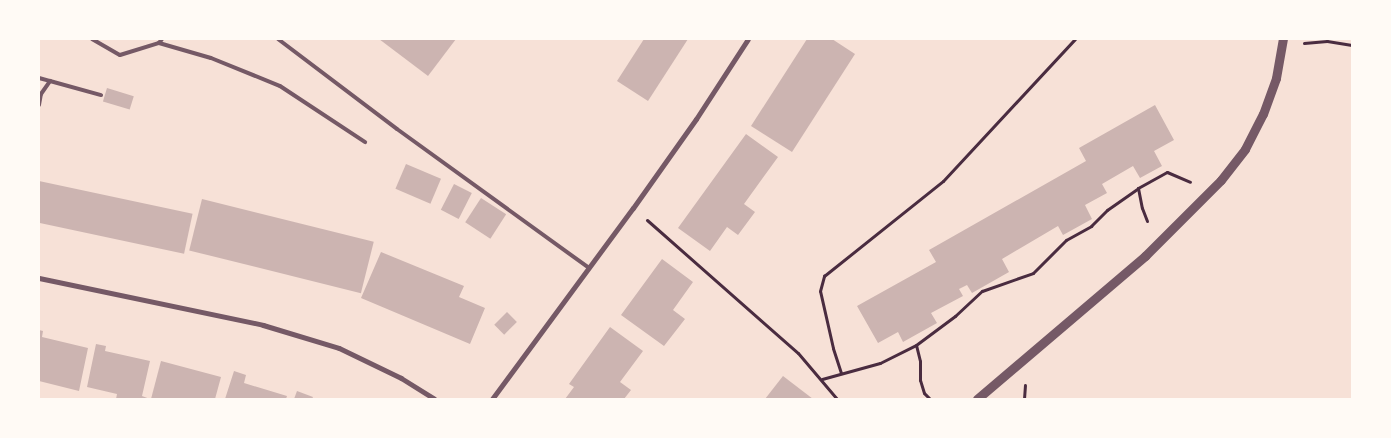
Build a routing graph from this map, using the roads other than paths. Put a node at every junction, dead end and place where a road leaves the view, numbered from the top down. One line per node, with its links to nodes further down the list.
1 (92, 39): 6 (lane)
2 (162, 39): 6 (lane)
3 (278, 39): 12 (lane)
4 (748, 39): 12 (street)
5 (1282, 39): 16 (street)
6 (158, 44): 11 (lane)
7 (39, 78): 8 (lane)
8 (50, 81): 9 (lane); 10 (lane)
9 (101, 95)
10 (39, 105)
11 (365, 142)
12 (589, 268): 15 (street)
13 (39, 278): 14 (street)
14 (434, 399)
15 (492, 399)
16 (977, 399)

